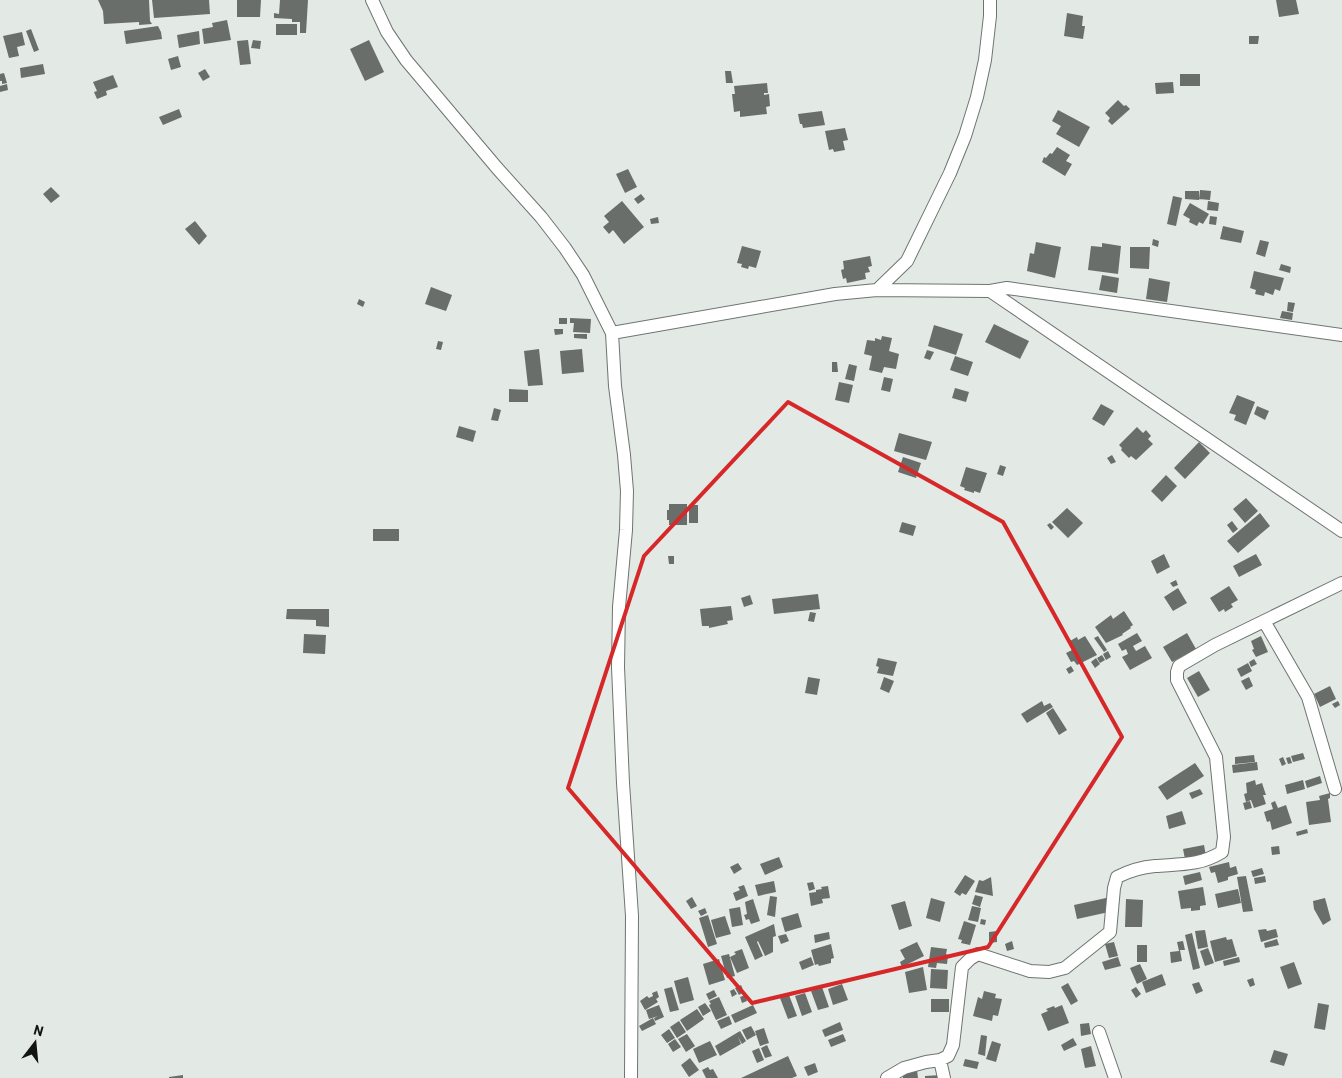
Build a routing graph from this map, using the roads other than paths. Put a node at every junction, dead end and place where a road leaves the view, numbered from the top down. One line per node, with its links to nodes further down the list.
1 (372, 0): 5 (street)
2 (990, 0): 3 (street)
3 (877, 290): 4 (street); 5 (street)
4 (990, 291): 6 (street); 7 (street)
5 (612, 333): 13 (street)
6 (1342, 335)
7 (1342, 531)
8 (1342, 583): 9 (street)
9 (1264, 621): 10 (street); 12 (street)
10 (1335, 789)
11 (1099, 1032): 16 (street)
12 (940, 1060): 14 (street); 15 (street)
13 (631, 1078)
14 (887, 1078)
15 (944, 1078)
16 (1115, 1078)

